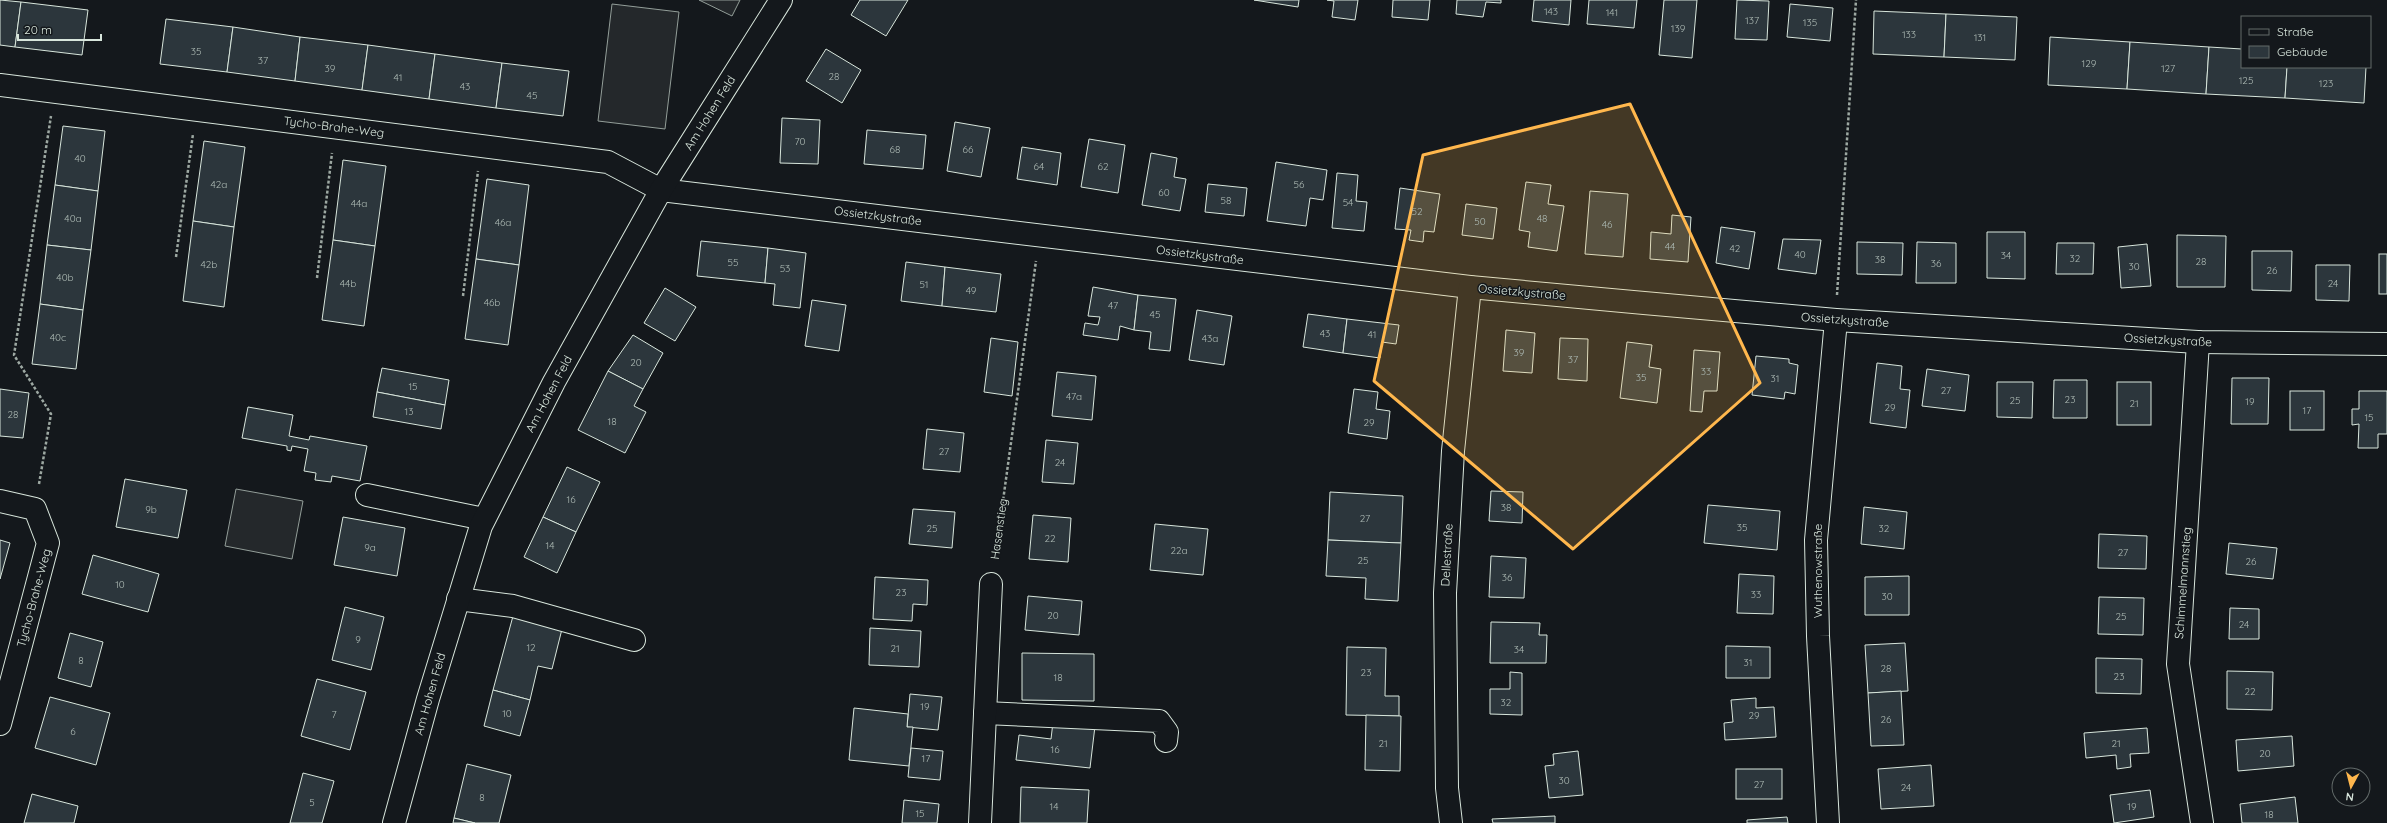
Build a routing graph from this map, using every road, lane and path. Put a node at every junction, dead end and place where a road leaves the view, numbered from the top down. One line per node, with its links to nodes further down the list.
1 (781, 0): 8 (street, Am Hohen Feld)
2 (1856, 0): 14 (path)
3 (0, 85): 4 (street, Tycho-Brahe-Weg)
4 (54, 92): 5 (street, Tycho-Brahe-Weg); 19 (path)
5 (196, 110): 6 (street, Tycho-Brahe-Weg); 10 (path)
6 (336, 128): 7 (street, Tycho-Brahe-Weg); 11 (path)
7 (481, 146): 8 (street, Tycho-Brahe-Weg); 13 (path)
8 (661, 190): 9 (street, Ossietzkystraße); 20 (street, Am Hohen Feld)
9 (1040, 236): 12 (street, Ossietzkystraße); 21 (path, Hasenstieg)
10 (176, 257)
11 (317, 278)
12 (1470, 287): 14 (street, Ossietzkystraße); 29 (street, Dellestraße)
13 (463, 296)
14 (1836, 320): 15 (street, Ossietzkystraße); 30 (street, Wuthenowstraße)
15 (2198, 342): 16 (street, Ossietzkystraße); 31 (street, Schimmelmannstieg)
16 (2387, 344)
17 (367, 495): 20 (street)
18 (0, 501): 19 (street)
19 (35, 509): 25 (street, Tycho-Brahe-Weg)
20 (484, 518): 22 (street, Am Hohen Feld)
21 (991, 584): 24 (street)
22 (458, 599): 23 (street); 27 (street, Am Hohen Feld)
23 (634, 640)
24 (985, 713): 26 (street); 28 (street)
25 (0, 724)
26 (1166, 741)
27 (394, 823)
28 (980, 823)
29 (1451, 823)
30 (1828, 823)
31 (2202, 823)

